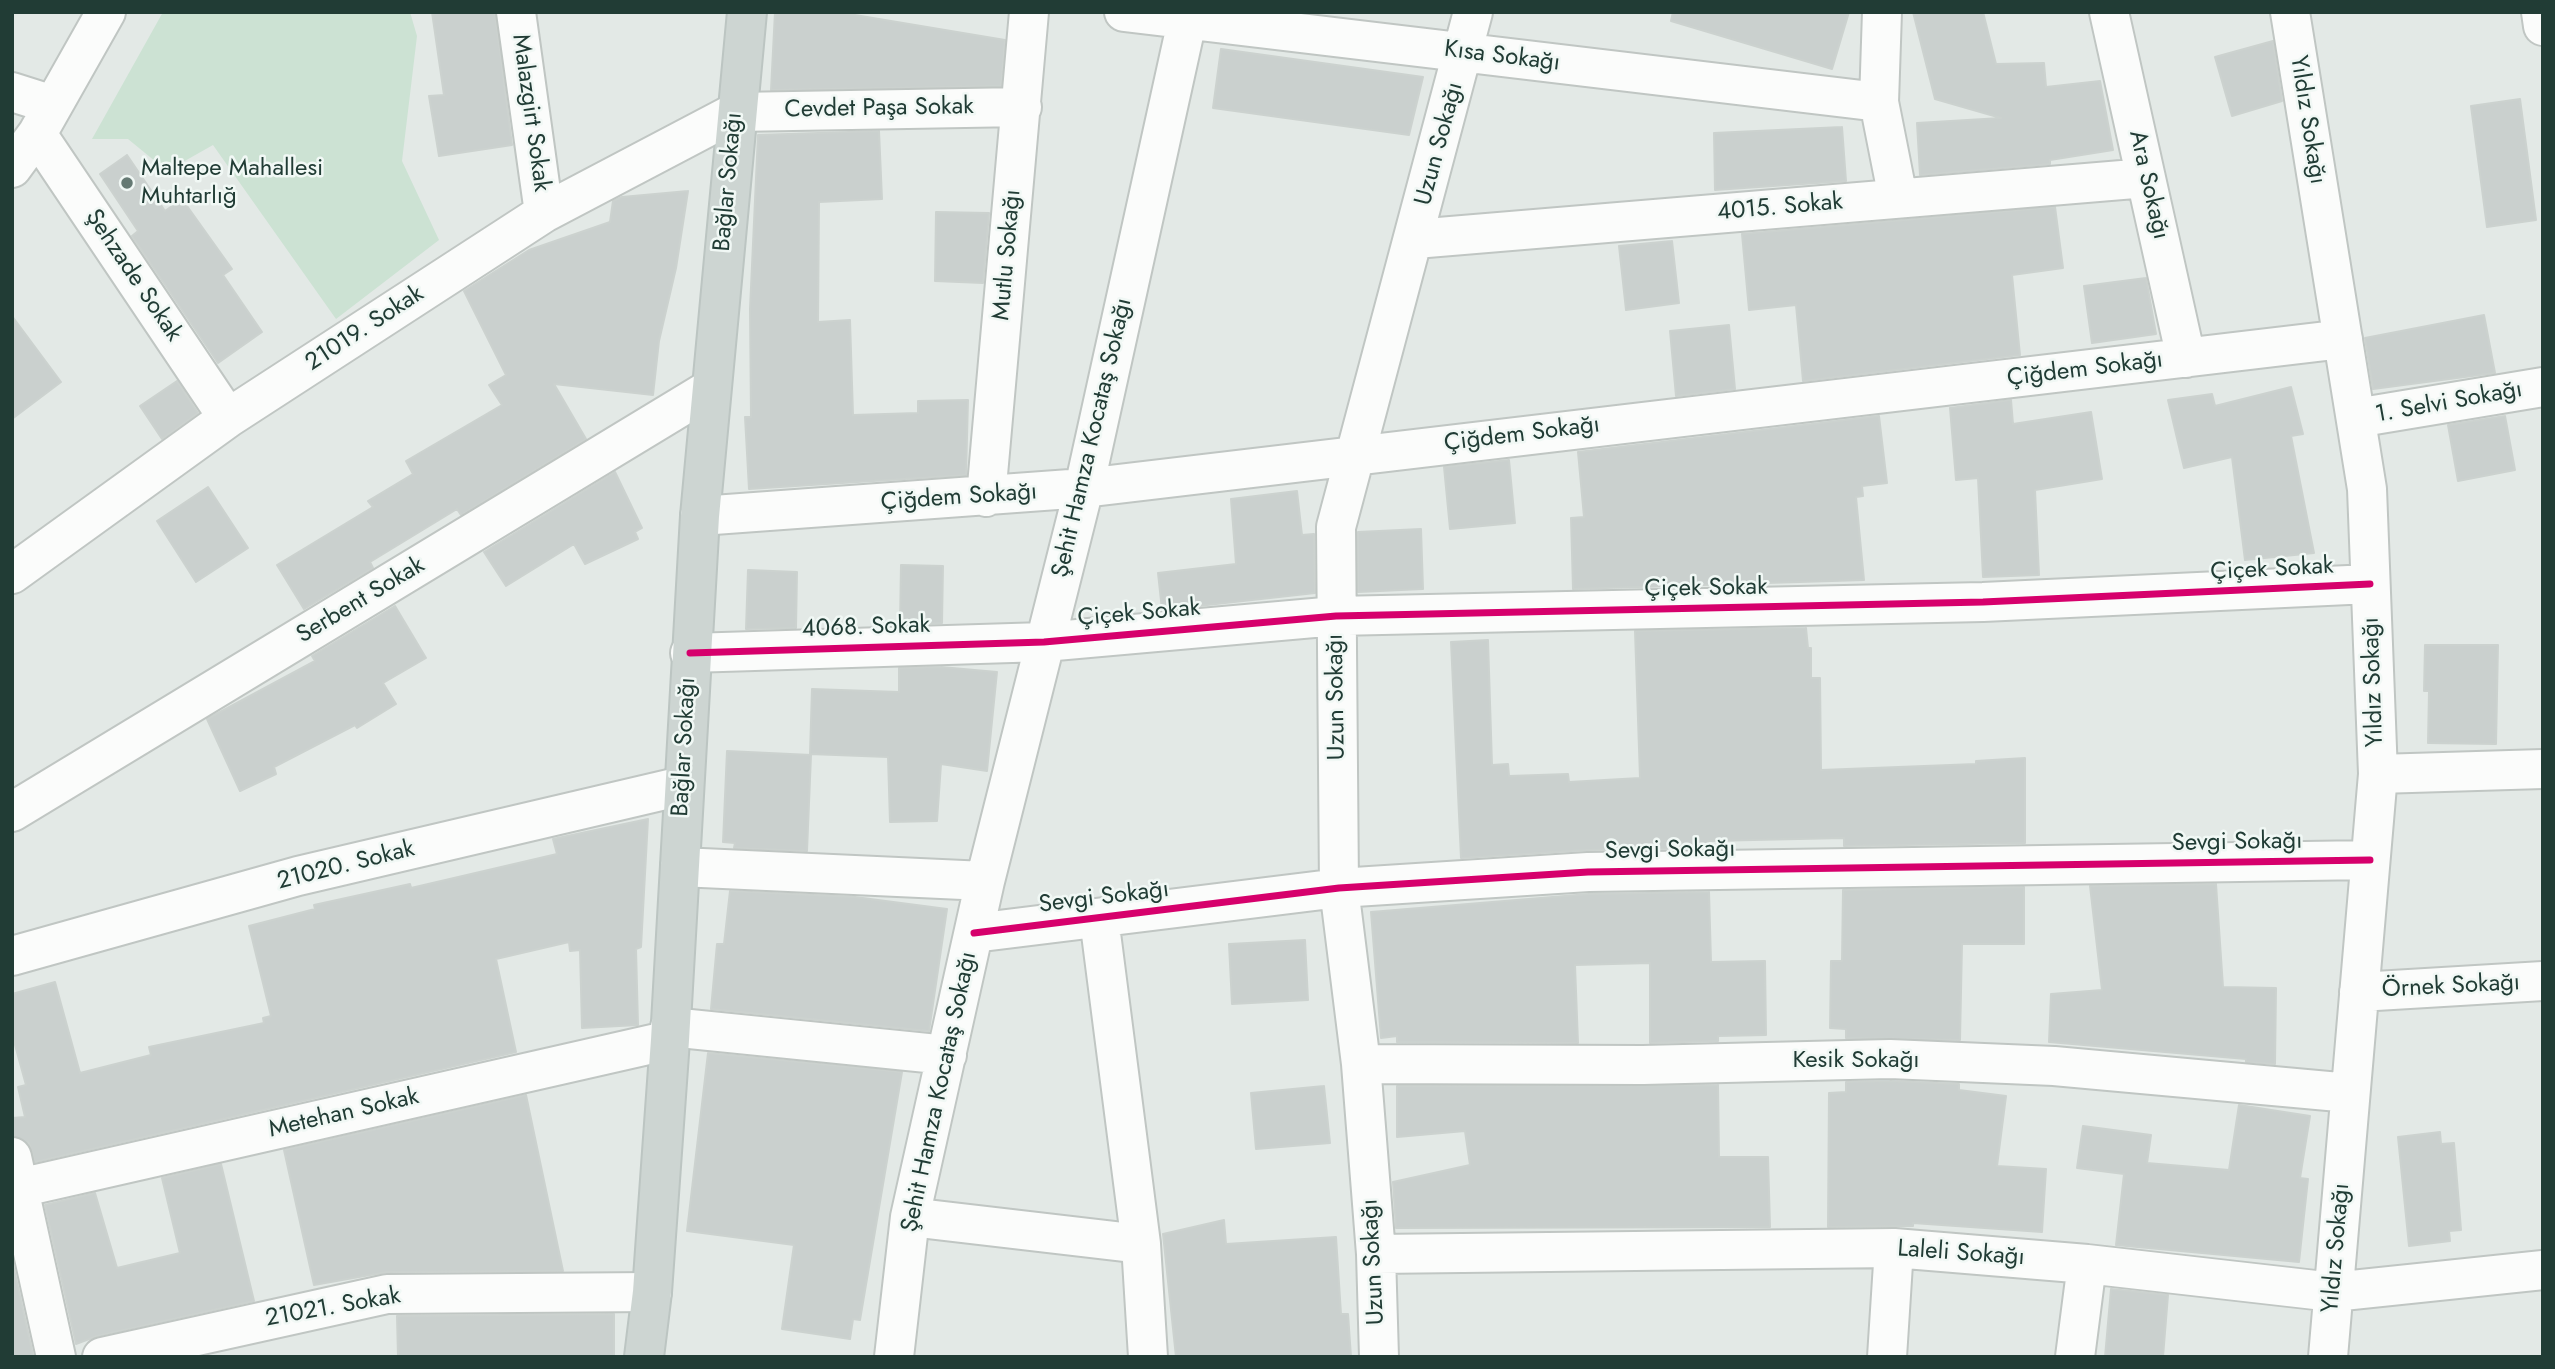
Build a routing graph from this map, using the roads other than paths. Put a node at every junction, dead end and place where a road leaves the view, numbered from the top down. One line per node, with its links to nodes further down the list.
1 (106, 12): 18 (street)
2 (516, 12): 22 (street, Malazgirt Sokak)
3 (747, 12): 17 (main road, Bağlar Sokağı)
4 (1029, 12): 16 (street, Mutlu Sokağı)
5 (1124, 12): 11 (street, Kısa Sokağı)
6 (1474, 12): 13 (street, Uzun Sokağı)
7 (1882, 12): 15 (street)
8 (2109, 12): 20 (street, Ara Sokağı)
9 (2290, 12): 24 (street, Yıldız Sokağı)
10 (2540, 12): 12 (street)
11 (1189, 16): 13 (street, Kısa Sokağı); 31 (street, Şehit Hamza Kocataş Sokağı)
12 (2543, 26)
13 (1464, 52): 15 (street, Kısa Sokağı); 23 (street, Uzun Sokağı)
14 (12, 92): 18 (street)
15 (1879, 102): 21 (street)
16 (1022, 107): 17 (street, Cevdet Paşa Sokak); 32 (street, Mutlu Sokağı)
17 (736, 112): 22 (street, 21019. Sokak); 27 (main road, Bağlar Sokağı)
18 (45, 120): 19 (street); 28 (street, Şehzade Sokak)
19 (12, 168)
20 (2146, 177): 21 (street, 4015. Sokak); 25 (street, Ara Sokağı)
21 (1898, 198): 23 (street, 4015. Sokak)
22 (544, 213): 28 (street, 21019. Sokak)
23 (1415, 239): 30 (street, Uzun Sokağı)
24 (2343, 339): 25 (street, Çiğdem Sokağı); 29 (street, Yıldız Sokağı)
25 (2186, 358): 30 (street, Çiğdem Sokağı)
26 (2543, 387): 29 (street, 1. Selvi Sokağı)
27 (710, 389): 33 (main road, Bağlar Sokağı); 42 (street, Serbent Sokak)
28 (228, 418): 34 (street, 21019. Sokak)
29 (2356, 418): 35 (street, Yıldız Sokağı)
30 (1356, 454): 31 (street, Çiğdem Sokağı); 36 (street, Uzun Sokağı)
31 (1084, 488): 32 (street, Çiğdem Sokağı); 37 (street, Şehit Hamza Kocataş Sokağı)
32 (986, 497): 33 (street, Çiğdem Sokağı)
33 (700, 516): 38 (main road, Bağlar Sokağı)
34 (12, 575)
35 (2371, 584): 36 (street, Çiçek Sokak); 40 (street, Yıldız Sokağı)
36 (1336, 616): 37 (street, Çiçek Sokak); 46 (street, Uzun Sokağı)
37 (1044, 642): 38 (street, 4068. Sokak); 45 (street, Şehit Hamza Kocataş Sokağı)
38 (690, 653): 41 (main road, Bağlar Sokağı)
39 (2543, 769): 40 (street)
40 (2378, 774): 43 (street, Yıldız Sokağı)
41 (682, 786): 44 (main road, Bağlar Sokağı); 49 (street, 21020. Sokak)
42 (12, 812)
43 (2370, 860): 46 (street, Sevgi Sokağı); 51 (street, Yıldız Sokağı)
44 (680, 867): 45 (street); 52 (main road, Bağlar Sokağı)
45 (985, 881): 48 (street, Şehit Hamza Kocataş Sokağı)
46 (1339, 888): 47 (street, Sevgi Sokağı); 54 (street, Uzun Sokağı)
47 (1099, 918): 48 (street, Sevgi Sokağı); 58 (street)
48 (975, 933): 53 (street, Şehit Hamza Kocataş Sokağı)
49 (12, 956)
50 (2543, 981): 51 (street, Örnek Sokağı)
51 (2359, 992): 55 (street, Yıldız Sokağı)
52 (670, 1033): 53 (street, Metehan Sokak); 56 (street, Metehan Sokak); 63 (main road, Bağlar Sokağı)
53 (947, 1055): 57 (street, Şehit Hamza Kocataş Sokağı)
54 (1361, 1064): 55 (street, Kesik Sokağı); 60 (street, Uzun Sokağı)
55 (2350, 1093): 64 (street, Yıldız Sokağı)
56 (16, 1172): 66 (street)
57 (910, 1217): 58 (street); 69 (street, Şehit Hamza Kocataş Sokağı)
58 (1141, 1244): 70 (street)
59 (1894, 1248): 60 (street, Laleli Sokağı); 61 (street, Laleli Sokağı); 72 (street)
60 (1376, 1254): 71 (street, Uzun Sokağı)
61 (2087, 1264): 64 (street, Laleli Sokağı); 73 (street)
62 (2543, 1270): 64 (street, Laleli Sokağı)
63 (652, 1292): 65 (street, 21021. Sokak); 68 (main road, Bağlar Sokağı)
64 (2333, 1293): 74 (street, Yıldız Sokağı)
65 (212, 1345): 67 (street, 21021. Sokak)
66 (56, 1357)
67 (102, 1357)
68 (644, 1357)
69 (894, 1357)
70 (1148, 1357)
71 (1379, 1357)
72 (1887, 1357)
73 (2075, 1357)
74 (2328, 1357)

